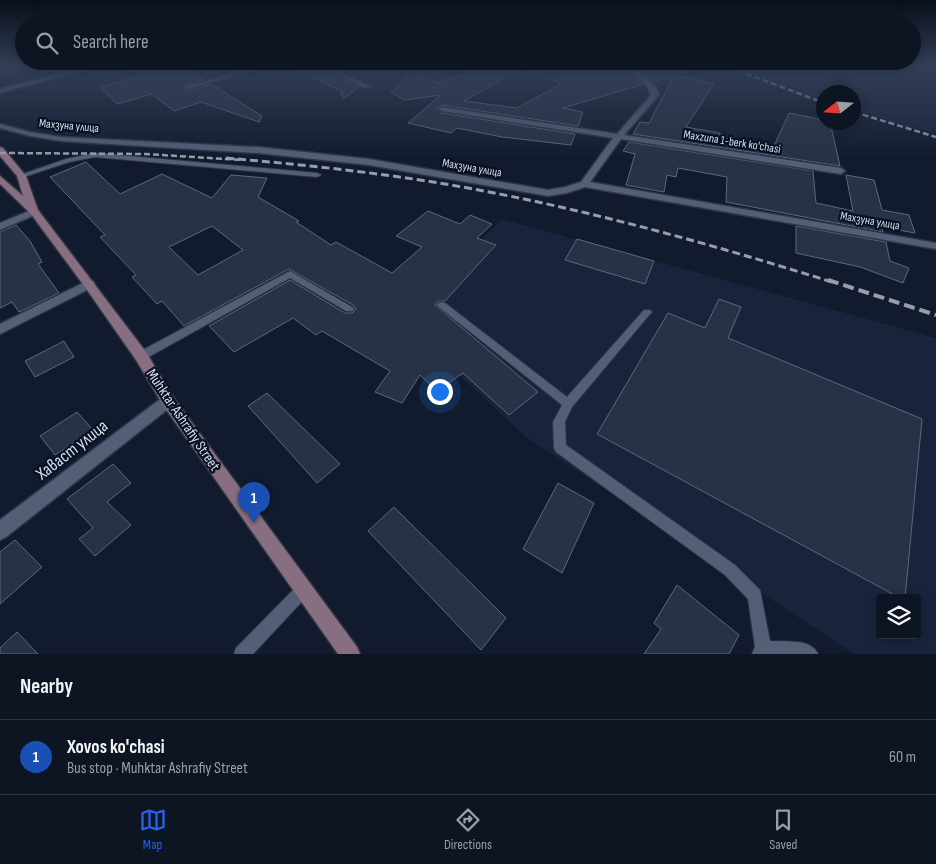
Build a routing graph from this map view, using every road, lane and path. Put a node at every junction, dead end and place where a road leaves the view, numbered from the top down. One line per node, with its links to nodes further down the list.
1 (653, 98): 4 (street)
2 (442, 109): 4 (street, Maxzuna 1-berk ko'chasi)
3 (0, 126): 10 (street, Махзуна улица)
4 (619, 136): 6 (street, Maxzuna 1-berk ko'chasi); 10 (street)
5 (0, 150): 8 (main road, Muhktar Ashrafiy Street)
6 (841, 172)
7 (317, 175): 8 (lane)
8 (21, 176): 11 (main road, Muhktar Ashrafiy Street)
9 (0, 179): 11 (main road, Muhktar Ashrafiy Street)
10 (584, 184): 13 (street, Махзуна улица)
11 (34, 212): 12 (street); 14 (main road, Muhktar Ashrafiy Street)
12 (0, 227)
13 (936, 246)
14 (89, 284): 18 (street); 19 (main road, Muhktar Ashrafiy Street)
15 (442, 305): 21 (lane)
16 (349, 309): 19 (lane)
17 (647, 312): 21 (lane)
18 (0, 329)
19 (141, 356): 20 (main road, Muhktar Ashrafiy Street)
20 (168, 401): 22 (street, Хаваст улица); 23 (main road, Muhktar Ashrafiy Street)
21 (568, 404): 24 (lane)
22 (0, 531)
23 (303, 590): 25 (lane); 26 (main road, Muhktar Ashrafiy Street)
24 (762, 651): 27 (lane)
25 (242, 654)
26 (350, 654)
27 (810, 654)

